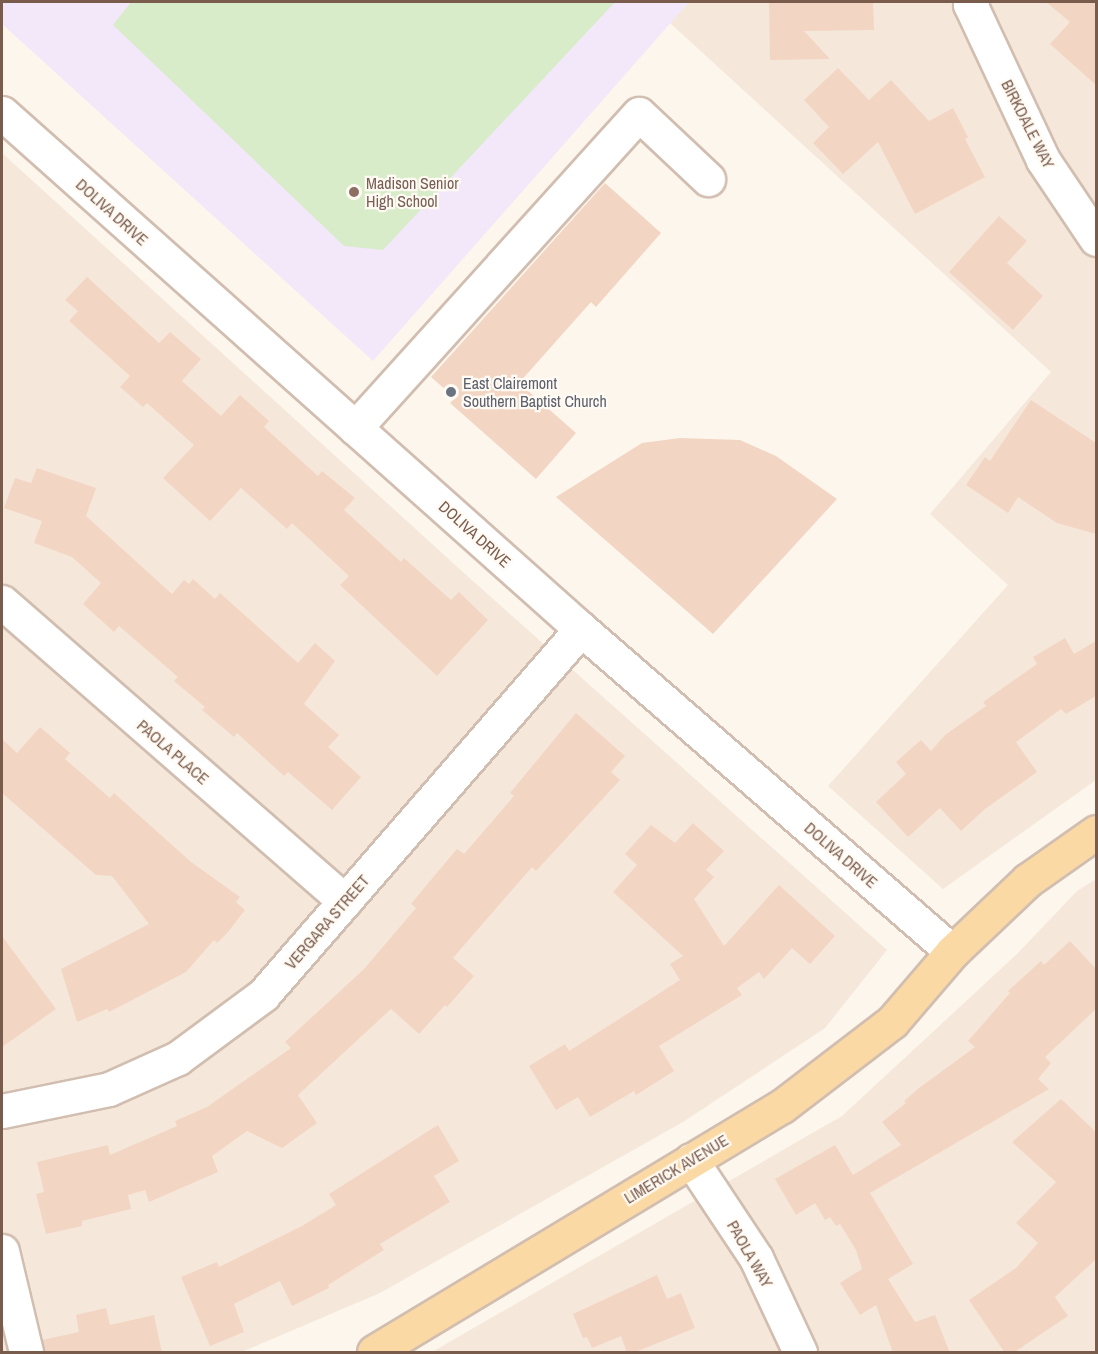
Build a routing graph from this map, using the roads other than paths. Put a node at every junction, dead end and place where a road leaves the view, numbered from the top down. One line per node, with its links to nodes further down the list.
1 (971, 3): 4 (street, BIRKDALE WAY)
2 (2, 113): 5 (street, DOLIVA DRIVE)
3 (708, 178): 5 (street)
4 (1096, 239)
5 (355, 428): 7 (street, DOLIVA DRIVE)
6 (2, 602): 9 (street, PAOLA PLACE)
7 (580, 629): 9 (street, VERGARA STREET); 10 (street, DOLIVA DRIVE)
8 (1096, 832): 10 (main road, LIMERICK AVENUE)
9 (345, 901): 11 (street, VERGARA STREET)
10 (952, 952): 12 (main road, LIMERICK AVENUE)
11 (2, 1111)
12 (691, 1160): 15 (main road, LIMERICK AVENUE); 16 (street, PAOLA WAY)
13 (2, 1251): 14 (street)
14 (26, 1353)
15 (374, 1353)
16 (800, 1353)

